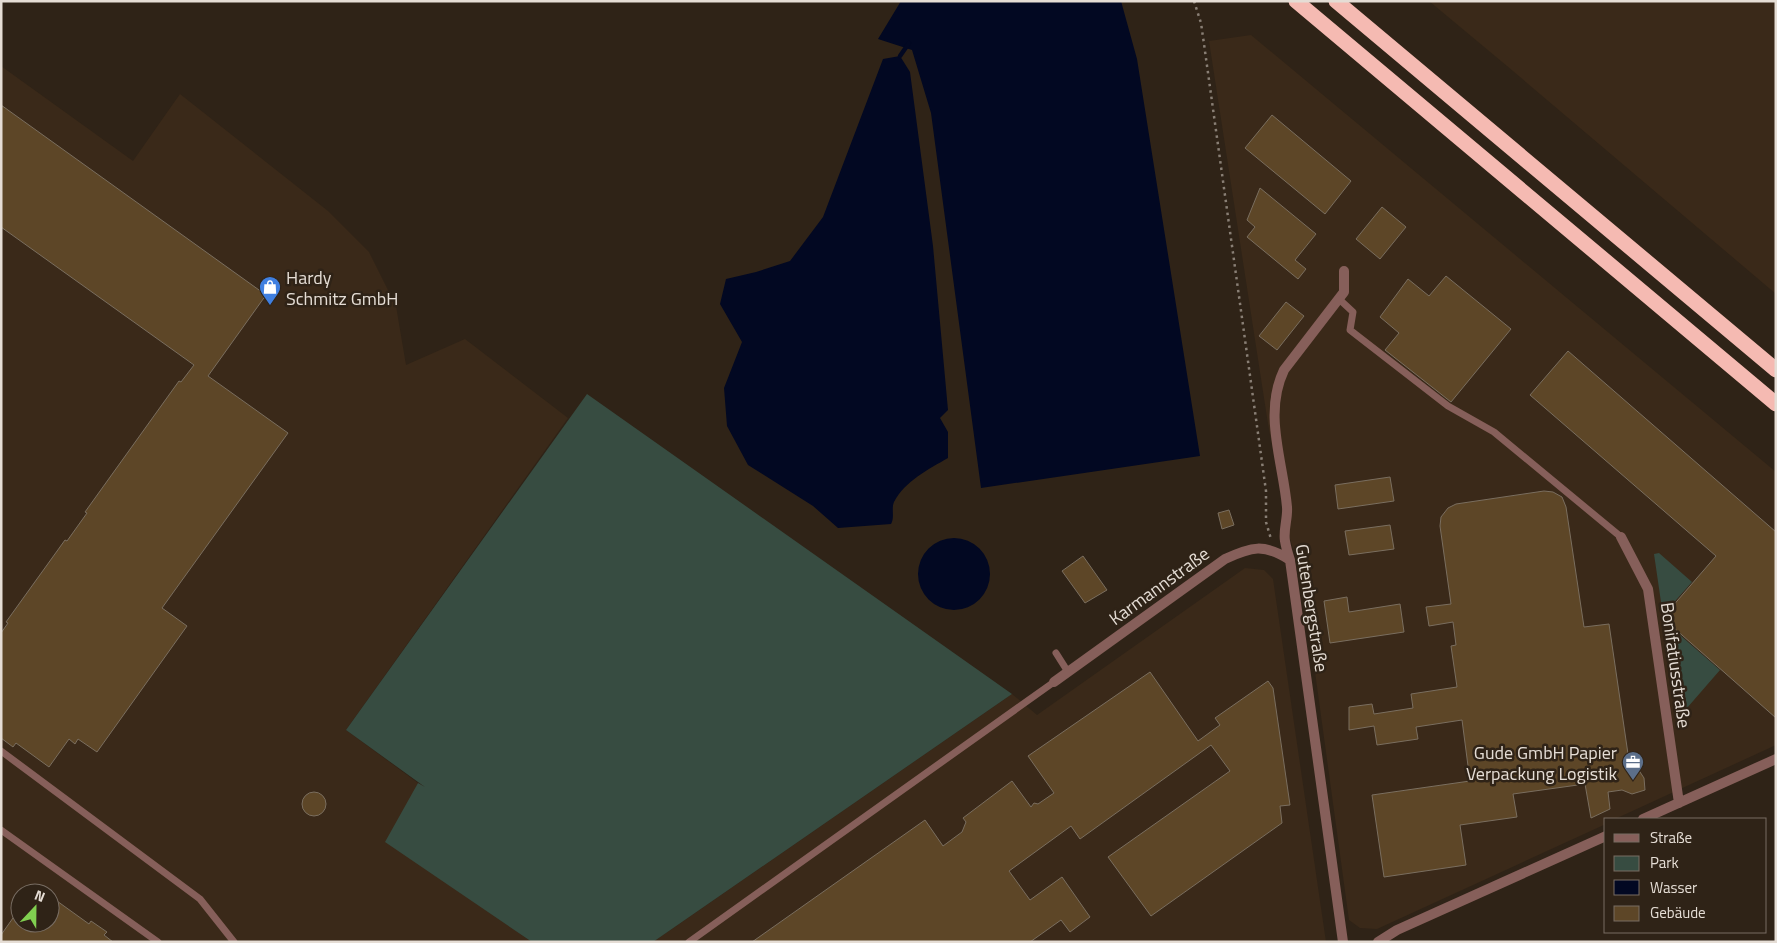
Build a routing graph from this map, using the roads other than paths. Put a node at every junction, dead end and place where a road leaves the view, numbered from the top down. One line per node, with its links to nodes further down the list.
1 (1296, 1): 6 (highway)
2 (1336, 1): 5 (highway)
3 (1344, 271): 4 (street, Gutenbergstraße)
4 (1339, 299): 7 (lane); 8 (street, Gutenbergstraße)
5 (1776, 370)
6 (1776, 404)
7 (1621, 537): 14 (street, Bonifatiusstraße)
8 (1290, 560): 10 (street, Karmannstraße); 21 (street, Gutenbergstraße)
9 (1056, 653): 10 (lane)
10 (1068, 672): 11 (street, Karmannstraße)
11 (1054, 682): 20 (lane)
12 (1, 751): 19 (lane)
13 (1776, 759): 14 (street)
14 (1679, 803): 15 (street)
15 (1644, 818)
16 (1, 830): 18 (lane)
17 (1604, 837): 22 (street)
18 (158, 942)
19 (234, 942)
20 (689, 942)
21 (1343, 942)
22 (1378, 942)

